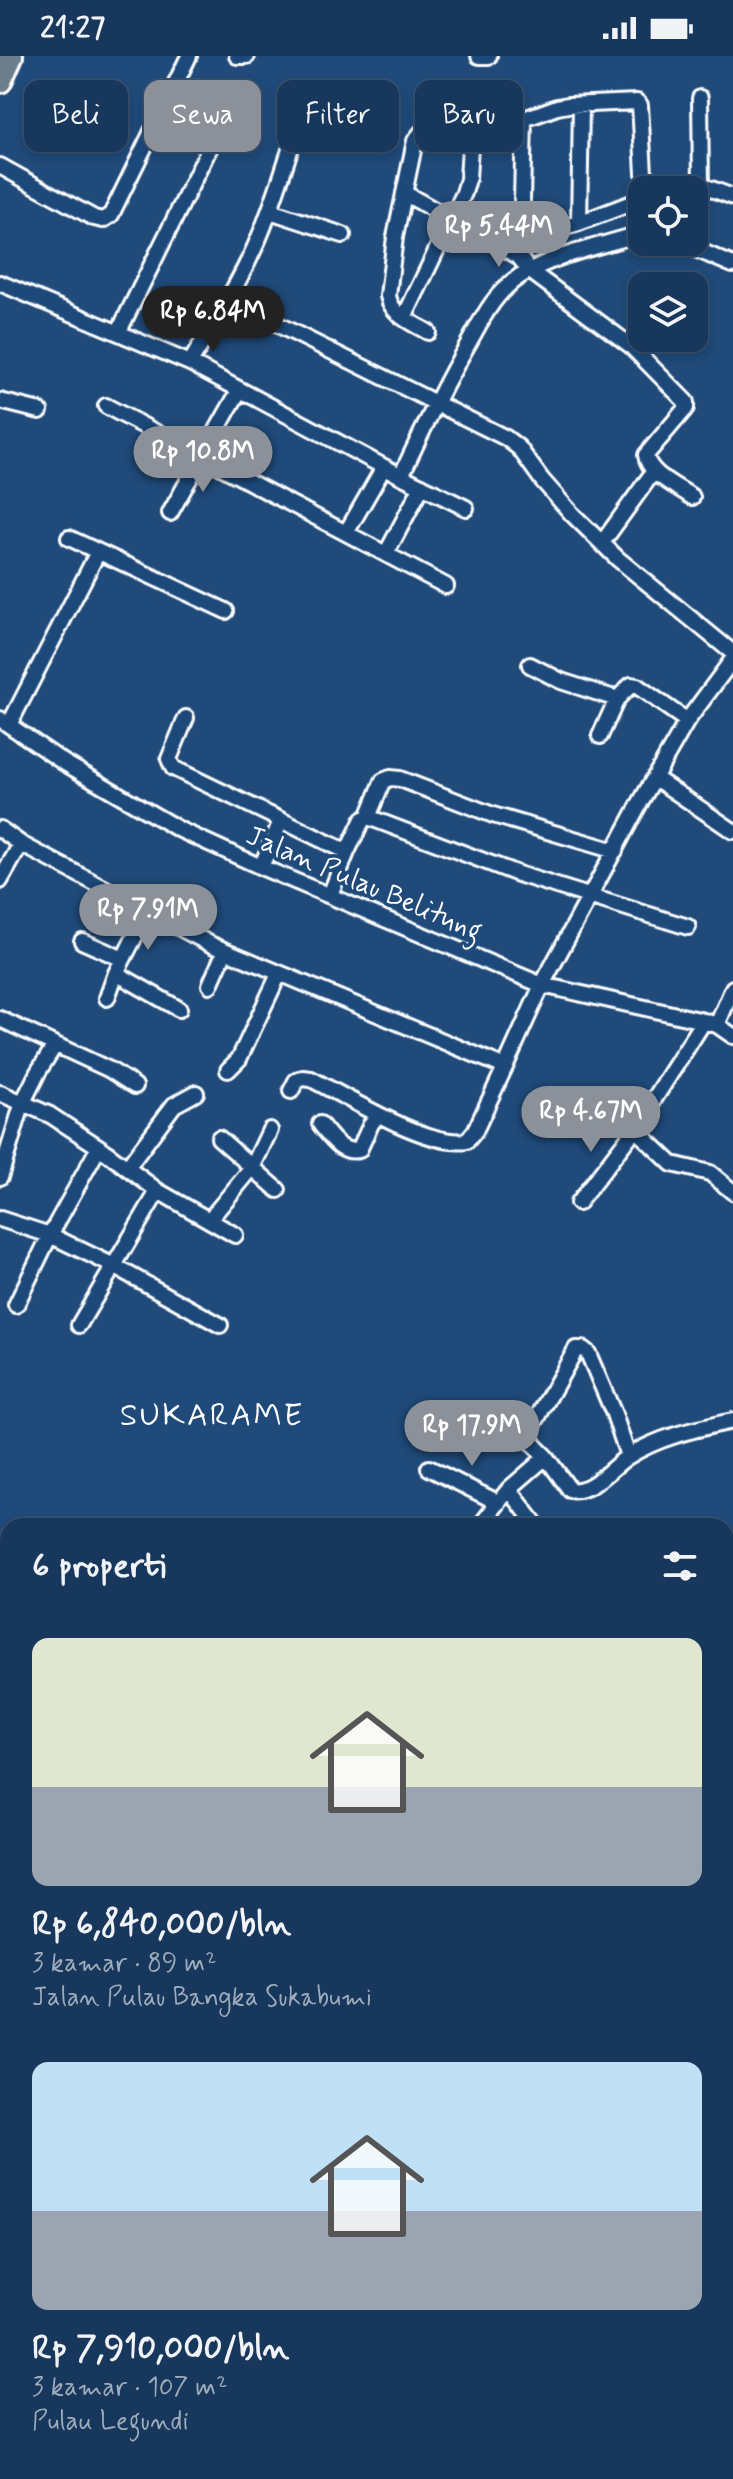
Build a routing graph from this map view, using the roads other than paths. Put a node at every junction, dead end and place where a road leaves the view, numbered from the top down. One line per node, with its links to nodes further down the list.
1 (11, 56): 7 (main road)
2 (189, 56): 15 (street)
3 (237, 56): 4 (street)
4 (247, 56)
5 (479, 56): 6 (street)
6 (489, 56)
7 (0, 81)
8 (700, 98): 17 (street)
9 (581, 105): 10 (street); 16 (street); 24 (street)
10 (524, 120): 27 (street)
11 (415, 145): 19 (street)
12 (208, 152): 35 (street)
13 (289, 152): 22 (street)
14 (470, 152): 23 (street)
15 (0, 166)
16 (644, 176)
17 (701, 176)
18 (708, 188): 20 (street)
19 (404, 193): 23 (street); 34 (street)
20 (733, 197)
21 (628, 204): 24 (street)
22 (270, 211): 25 (street); 33 (street)
23 (451, 219): 29 (street); 34 (street)
24 (579, 223): 27 (street)
25 (343, 235)
26 (628, 237): 31 (street)
27 (521, 239): 29 (street)
28 (708, 254): 30 (street)
29 (518, 256): 31 (street)
30 (733, 265)
31 (530, 271): 40 (street); 45 (street)
32 (0, 283): 35 (street)
33 (228, 300): 37 (street); 40 (street)
34 (404, 318): 36 (street)
35 (119, 331): 37 (street)
36 (428, 332)
37 (190, 363): 38 (street)
38 (239, 391): 43 (street); 44 (street)
39 (0, 401): 42 (street)
40 (436, 402): 46 (street); 53 (street)
41 (106, 406): 43 (street)
42 (40, 411)
43 (202, 457): 50 (street); 51 (street)
44 (384, 467): 46 (street); 51 (street)
45 (654, 471): 48 (street); 53 (street)
46 (401, 476): 47 (street)
47 (422, 486): 49 (street); 55 (street)
48 (692, 497)
49 (466, 508)
50 (170, 513)
51 (346, 533): 55 (street)
52 (69, 538): 54 (street)
53 (602, 543): 58 (street)
54 (98, 552): 57 (street); 64 (street)
55 (386, 554): 56 (street)
56 (446, 586)
57 (226, 611)
58 (733, 653)
59 (733, 659): 63 (street)
60 (530, 665): 61 (street)
61 (617, 699): 63 (street); 65 (street)
62 (186, 718): 68 (street)
63 (687, 721): 66 (street)
64 (4, 722): 74 (street, Jalan Pulau Belitung)
65 (600, 736)
66 (655, 778): 70 (street); 72 (street)
67 (368, 817): 72 (street); 73 (street); 77 (street)
68 (281, 821): 73 (street); 74 (street)
69 (0, 829): 71 (street)
70 (733, 831)
71 (21, 844): 75 (street); 78 (street)
72 (615, 851): 77 (street)
73 (347, 852): 76 (street)
74 (261, 867): 76 (street, Jalan Pulau Belitung)
75 (0, 881)
76 (330, 895): 86 (street, Jalan Pulau Belitung)
77 (590, 897): 79 (street); 86 (street)
78 (147, 913): 81 (street); 82 (street)
79 (688, 927)
80 (82, 941): 82 (street)
81 (225, 951): 84 (street); 85 (street)
82 (123, 959): 83 (street)
83 (116, 973): 88 (street); 89 (street)
84 (279, 974): 94 (street); 95 (street)
85 (210, 985)
86 (542, 985): 91 (street, Jalan Pulau Belitung); 94 (street)
87 (733, 988): 91 (street)
88 (107, 998)
89 (179, 1009)
90 (0, 1019): 93 (street)
91 (711, 1023): 92 (street, Jalan Pulau Belitung); 103 (street)
92 (733, 1036)
93 (55, 1045): 96 (street); 100 (street)
94 (505, 1067): 101 (street)
95 (228, 1070)
96 (135, 1086)
97 (291, 1091): 101 (street)
98 (0, 1093): 100 (street)
99 (196, 1093): 107 (street)
100 (23, 1102): 106 (street); 109 (street)
101 (378, 1115): 102 (street)
102 (320, 1124)
103 (635, 1129): 112 (street); 113 (street)
104 (270, 1130): 108 (street)
105 (219, 1138): 108 (street)
106 (99, 1147): 107 (street); 116 (street)
107 (127, 1168): 111 (street)
108 (252, 1168): 110 (street); 115 (street)
109 (0, 1177)
110 (278, 1190)
111 (158, 1191): 115 (street); 118 (street)
112 (733, 1192)
113 (578, 1203)
114 (0, 1219): 116 (street)
115 (210, 1219): 117 (street)
116 (50, 1235): 118 (street); 119 (street)
117 (235, 1235)
118 (112, 1265): 120 (street); 121 (street)
119 (16, 1305)
120 (79, 1325)
121 (220, 1325)
122 (733, 1421): 123 (street)
123 (628, 1456): 124 (street); 124 (street)
124 (546, 1457): 126 (street)
125 (429, 1468): 127 (street)
126 (509, 1489): 127 (street); 129 (street)
127 (497, 1502): 128 (street)
128 (486, 1518)
129 (531, 1518)

